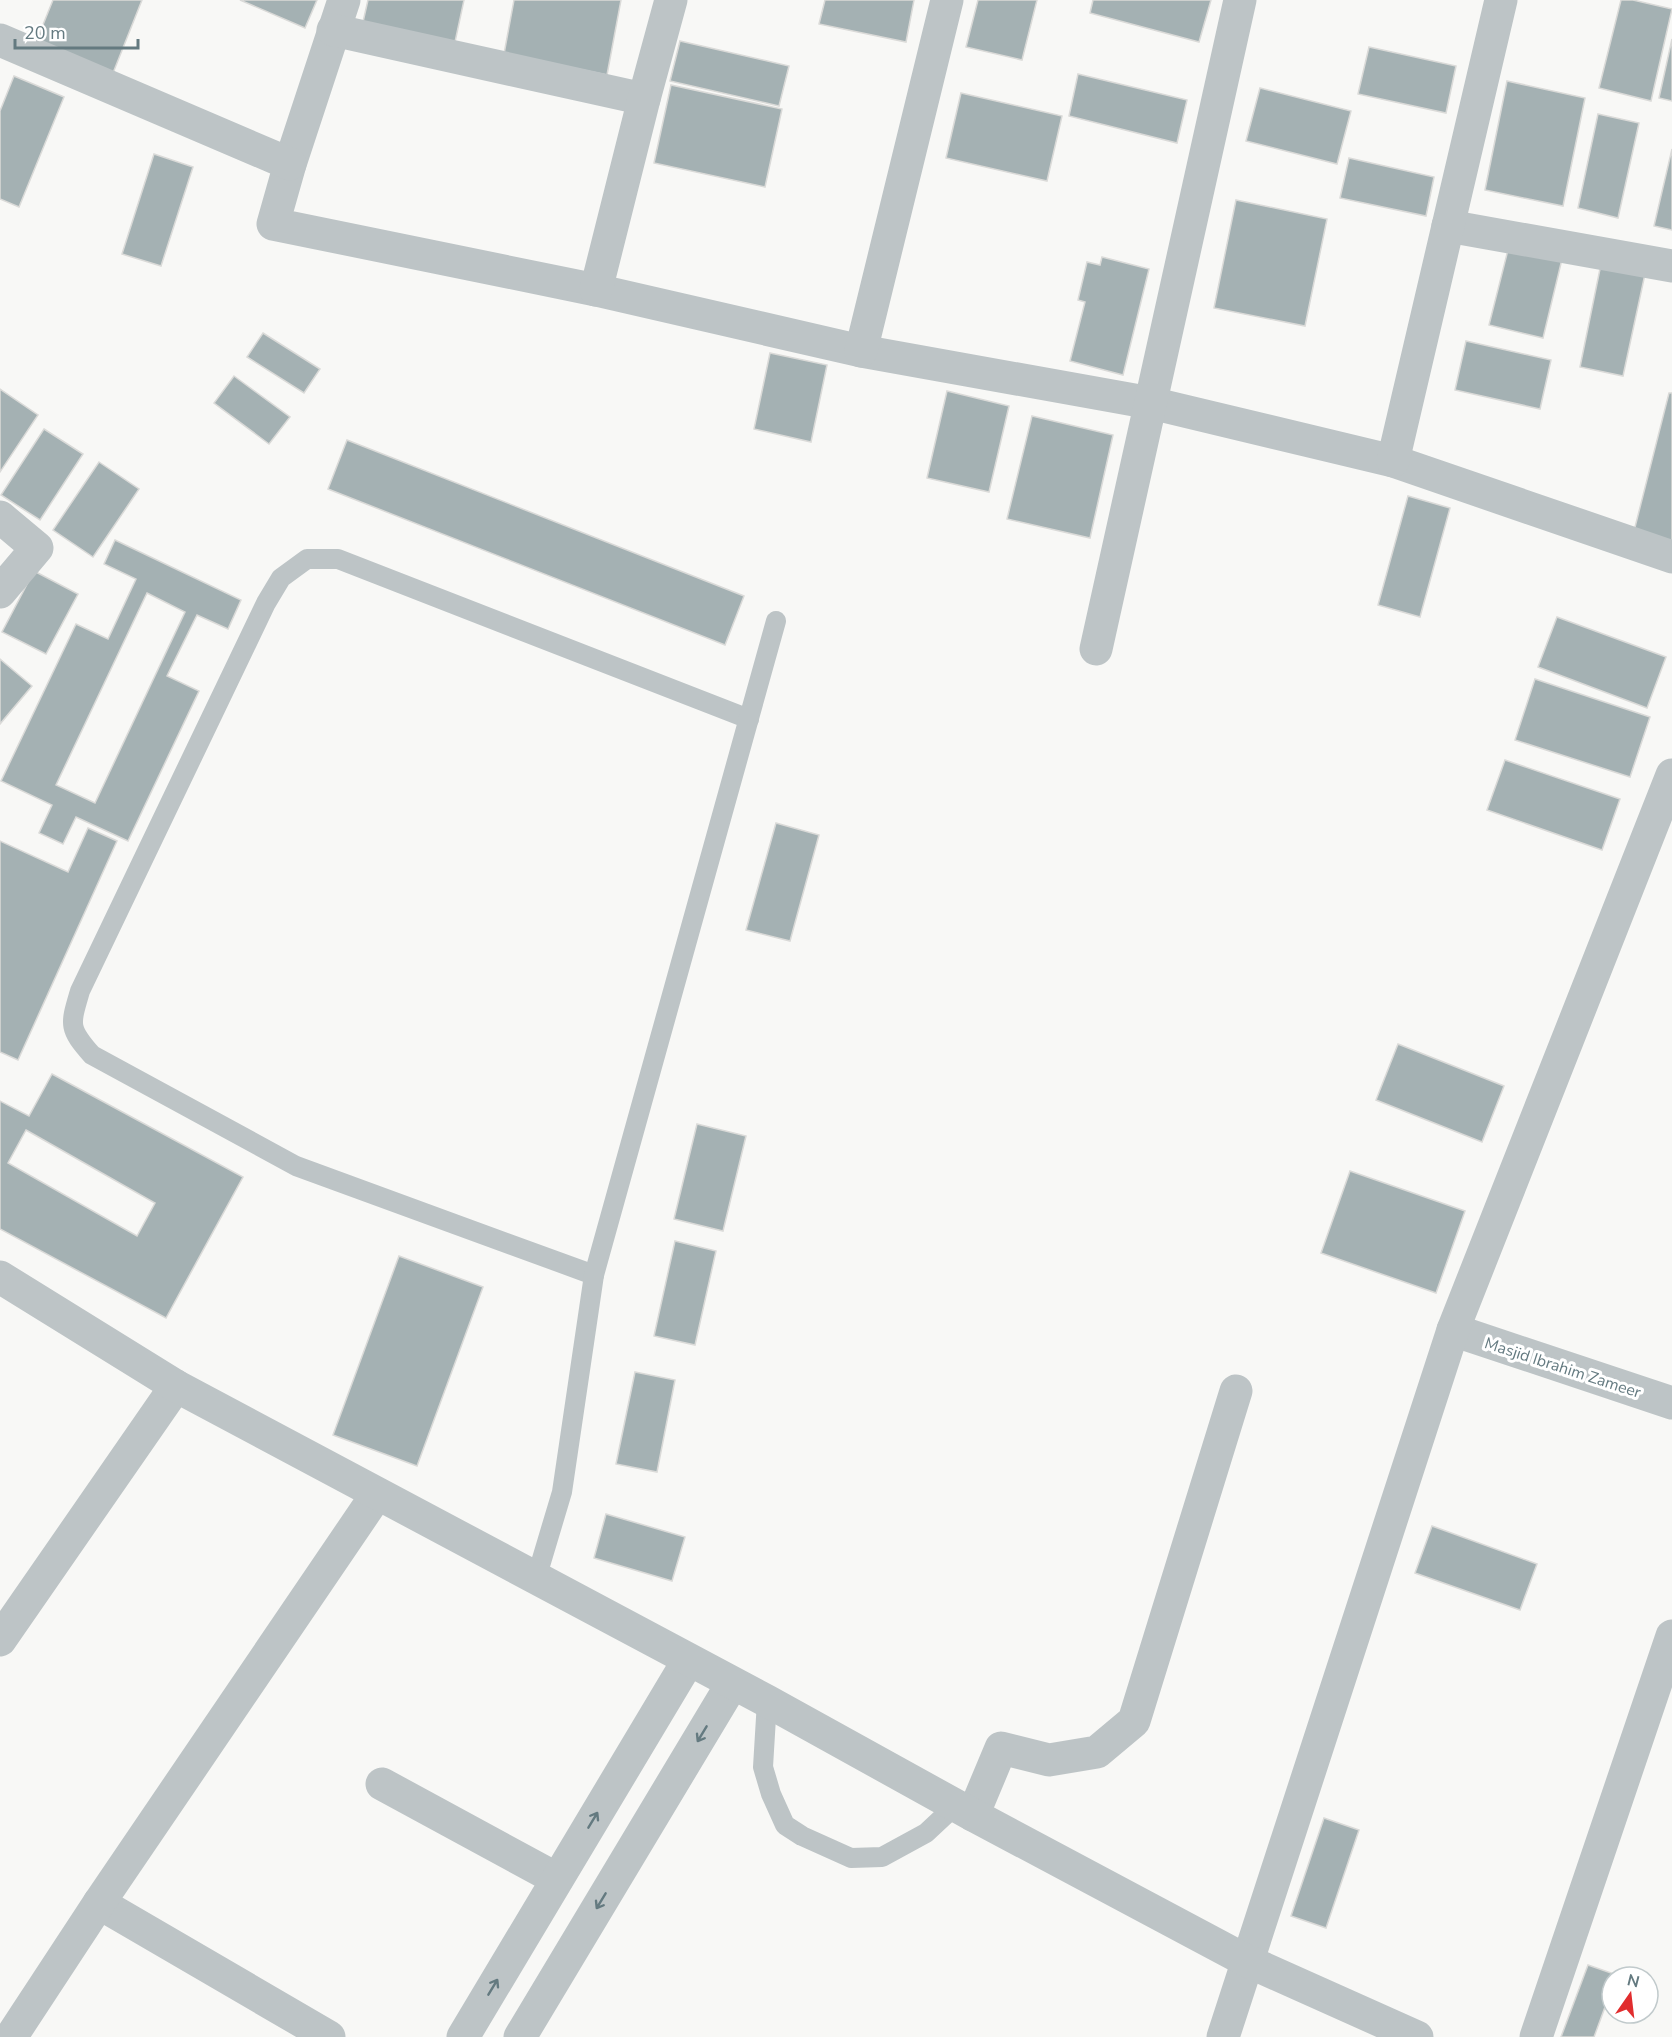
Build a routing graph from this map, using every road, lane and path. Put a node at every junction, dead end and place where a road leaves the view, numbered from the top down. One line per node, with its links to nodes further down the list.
1 (345, 0): 6 (street)
2 (671, 0): 8 (street)
3 (947, 0): 13 (street)
4 (1240, 0): 14 (street)
5 (1501, 0): 10 (street)
6 (333, 30): 8 (street); 9 (street)
7 (0, 40): 9 (street)
8 (644, 99): 12 (street)
9 (290, 164): 12 (street)
10 (1448, 226): 11 (street); 15 (street)
11 (1672, 266)
12 (596, 290): 13 (street)
13 (861, 351): 14 (street)
14 (1151, 404): 15 (street); 20 (street)
15 (1393, 461): 17 (street)
16 (0, 517): 18 (street)
17 (1672, 557)
18 (0, 592)
19 (776, 621): 21 (lane)
20 (1096, 649)
21 (749, 719): 24 (lane); 24 (lane)
22 (1672, 775): 23 (street)
23 (1662, 834): 26 (street)
24 (594, 1275): 31 (lane)
25 (0, 1277): 27 (street)
26 (1453, 1330): 29 (street, Masjid Ibrahim Zameer); 41 (street)
27 (176, 1386): 30 (street); 33 (street)
28 (1236, 1392): 38 (street)
29 (1672, 1403)
30 (377, 1494): 31 (street); 40 (street)
31 (537, 1579): 34 (street)
32 (1672, 1636): 48 (street)
33 (0, 1640)
34 (688, 1661): 35 (street); 39 (street, one-way to 34)
35 (732, 1684): 36 (street); 46 (street, one-way to 46)
36 (767, 1701): 38 (street); 38 (lane)
37 (382, 1784): 39 (street)
38 (964, 1810): 41 (street)
39 (557, 1879): 45 (street, one-way to 39)
40 (99, 1903): 43 (street); 44 (street)
41 (1247, 1961): 42 (street); 47 (street)
42 (1414, 2036)
43 (11, 2037)
44 (329, 2037)
45 (463, 2037)
46 (520, 2037)
47 (1224, 2037)
48 (1536, 2037)

